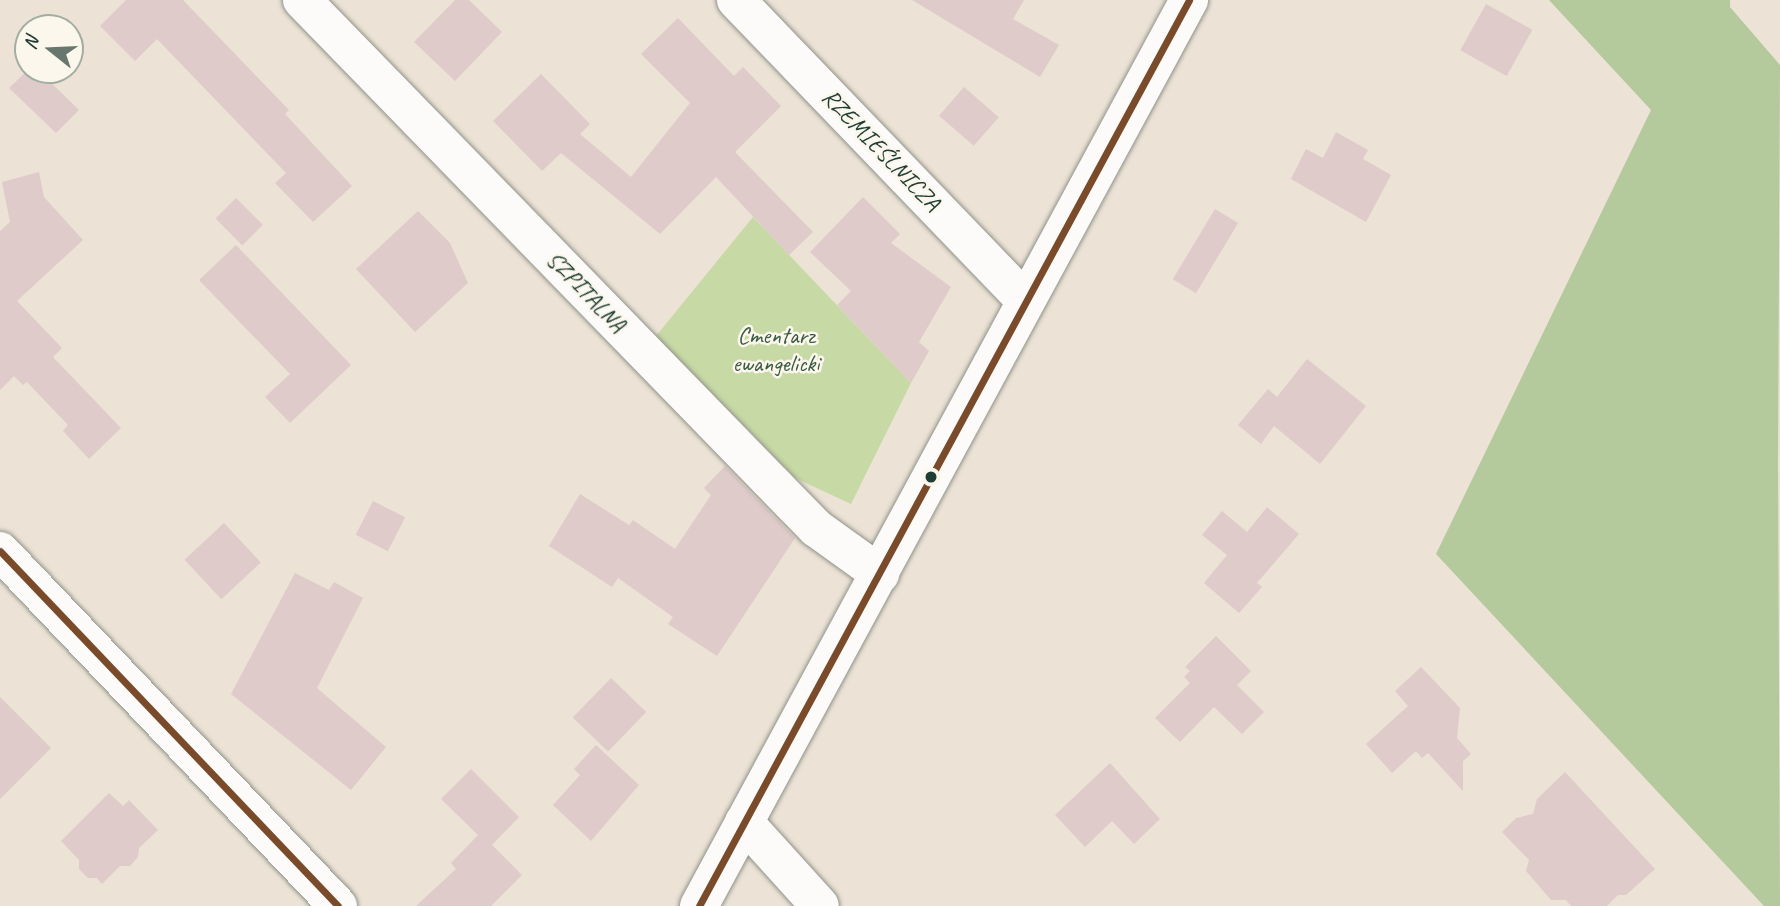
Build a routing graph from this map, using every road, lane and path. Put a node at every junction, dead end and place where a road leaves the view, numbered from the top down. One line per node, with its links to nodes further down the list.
1 (302, 0): 6 (street, SZPITALNA)
2 (736, 0): 4 (street, RZEMIEŚLNICZA)
3 (1189, 0): 4 (street)
4 (1026, 301): 6 (street)
5 (0, 551): 8 (street)
6 (880, 574): 7 (street)
7 (744, 822): 9 (street); 10 (street)
8 (338, 906)
9 (699, 906)
10 (820, 906)

